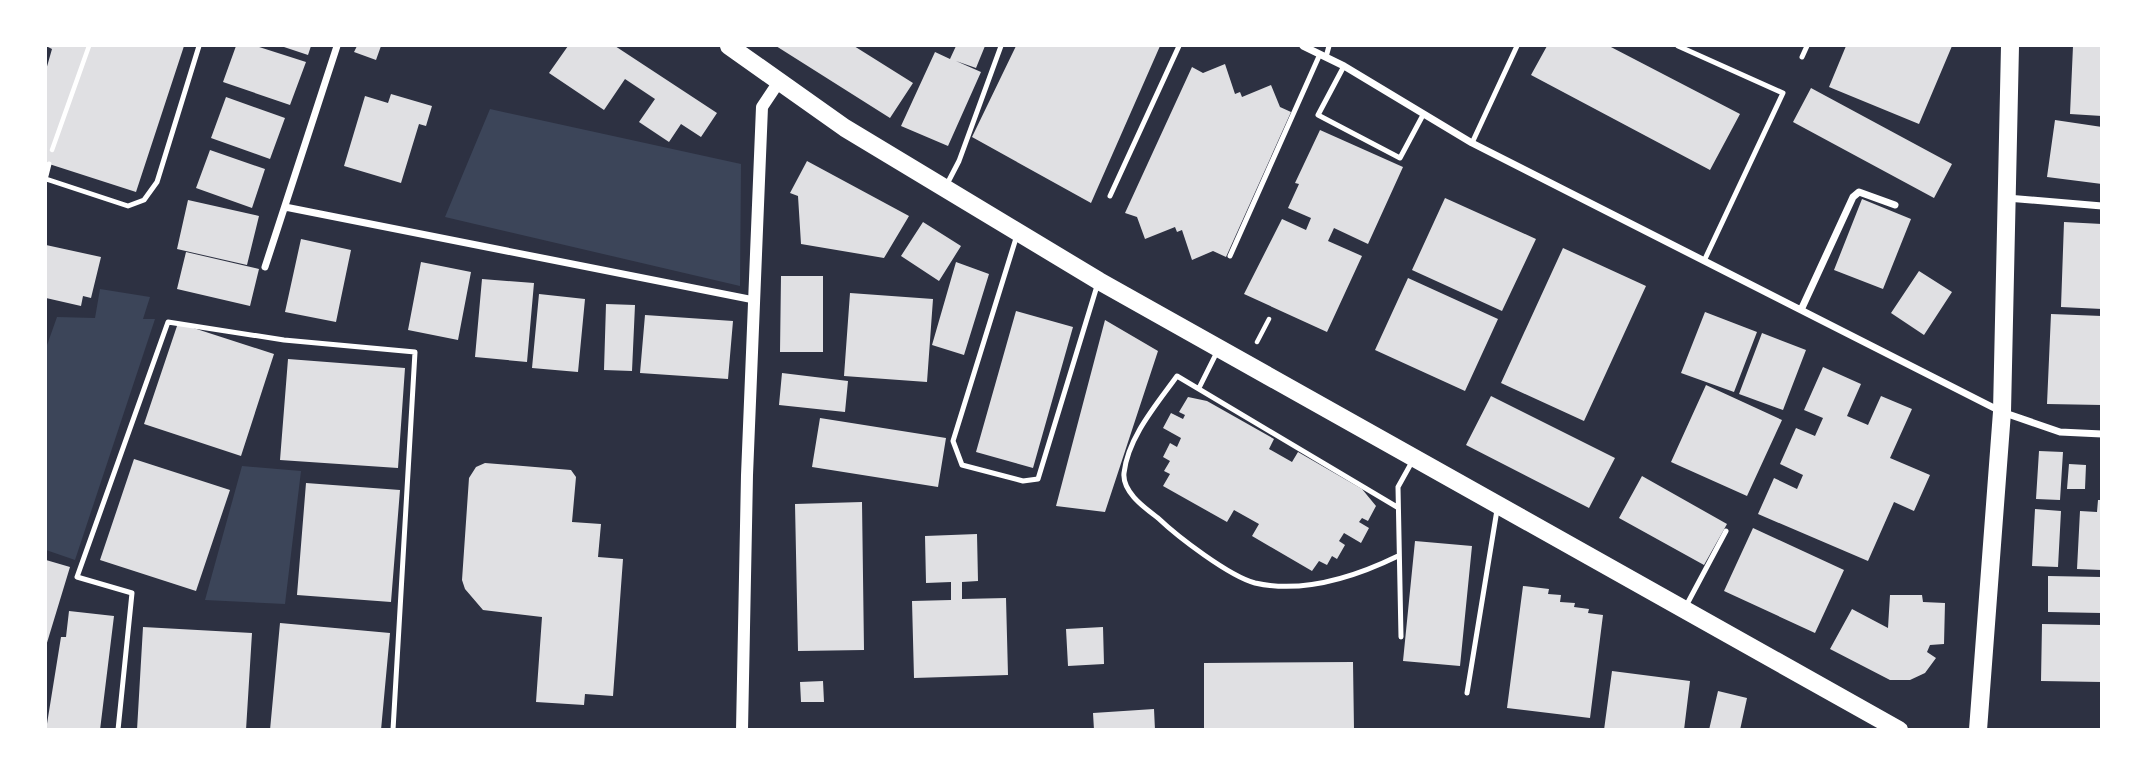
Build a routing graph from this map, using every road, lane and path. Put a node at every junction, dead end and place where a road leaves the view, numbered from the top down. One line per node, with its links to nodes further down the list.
1 (89, 46): 19 (path)
2 (199, 46): 20 (lane)
3 (337, 46): 26 (street)
4 (729, 46): 16 (main road)
5 (1001, 46): 21 (lane)
6 (1179, 46): 22 (lane)
7 (1303, 46): 13 (street)
8 (1329, 46): 13 (lane)
9 (1517, 46): 18 (lane)
10 (1678, 46): 29 (lane)
11 (1807, 46): 14 (lane)
12 (2010, 46): 23 (main road)
13 (1323, 56): 15 (street); 28 (lane)
14 (1802, 57)
15 (1345, 66): 17 (street); 17 (lane)
16 (778, 83): 21 (main road); 32 (street)
17 (1423, 115): 18 (street)
18 (1472, 143): 29 (street)
19 (48, 164): 20 (lane)
20 (46, 178)
21 (945, 189): 27 (main road)
22 (1110, 196)
23 (2006, 198): 25 (street); 38 (main road)
24 (1895, 205): 33 (street)
25 (2102, 206)
26 (285, 207): 30 (street); 32 (street)
27 (1018, 232): 31 (main road); 31 (lane)
28 (1230, 256)
29 (1704, 261): 33 (street)
30 (265, 267)
31 (1099, 281): 36 (main road)
32 (754, 300): 51 (street)
33 (1801, 310): 38 (street)
34 (1269, 318): 35 (path)
35 (1257, 342)
36 (1219, 348): 37 (lane); 40 (main road)
37 (1199, 388): 41 (lane); 44 (lane)
38 (2002, 412): 39 (street); 48 (main road)
39 (2102, 434)
40 (1413, 460): 41 (lane); 42 (main road)
41 (1397, 507): 44 (lane)
42 (1498, 507): 45 (main road); 47 (lane)
43 (1726, 531): 45 (lane)
44 (1398, 556): 46 (lane)
45 (1684, 610): 52 (main road)
46 (1401, 637)
47 (1467, 693)
48 (1973, 729)
49 (118, 730): 50 (lane)
50 (393, 730)
51 (742, 730)
52 (1899, 730)

